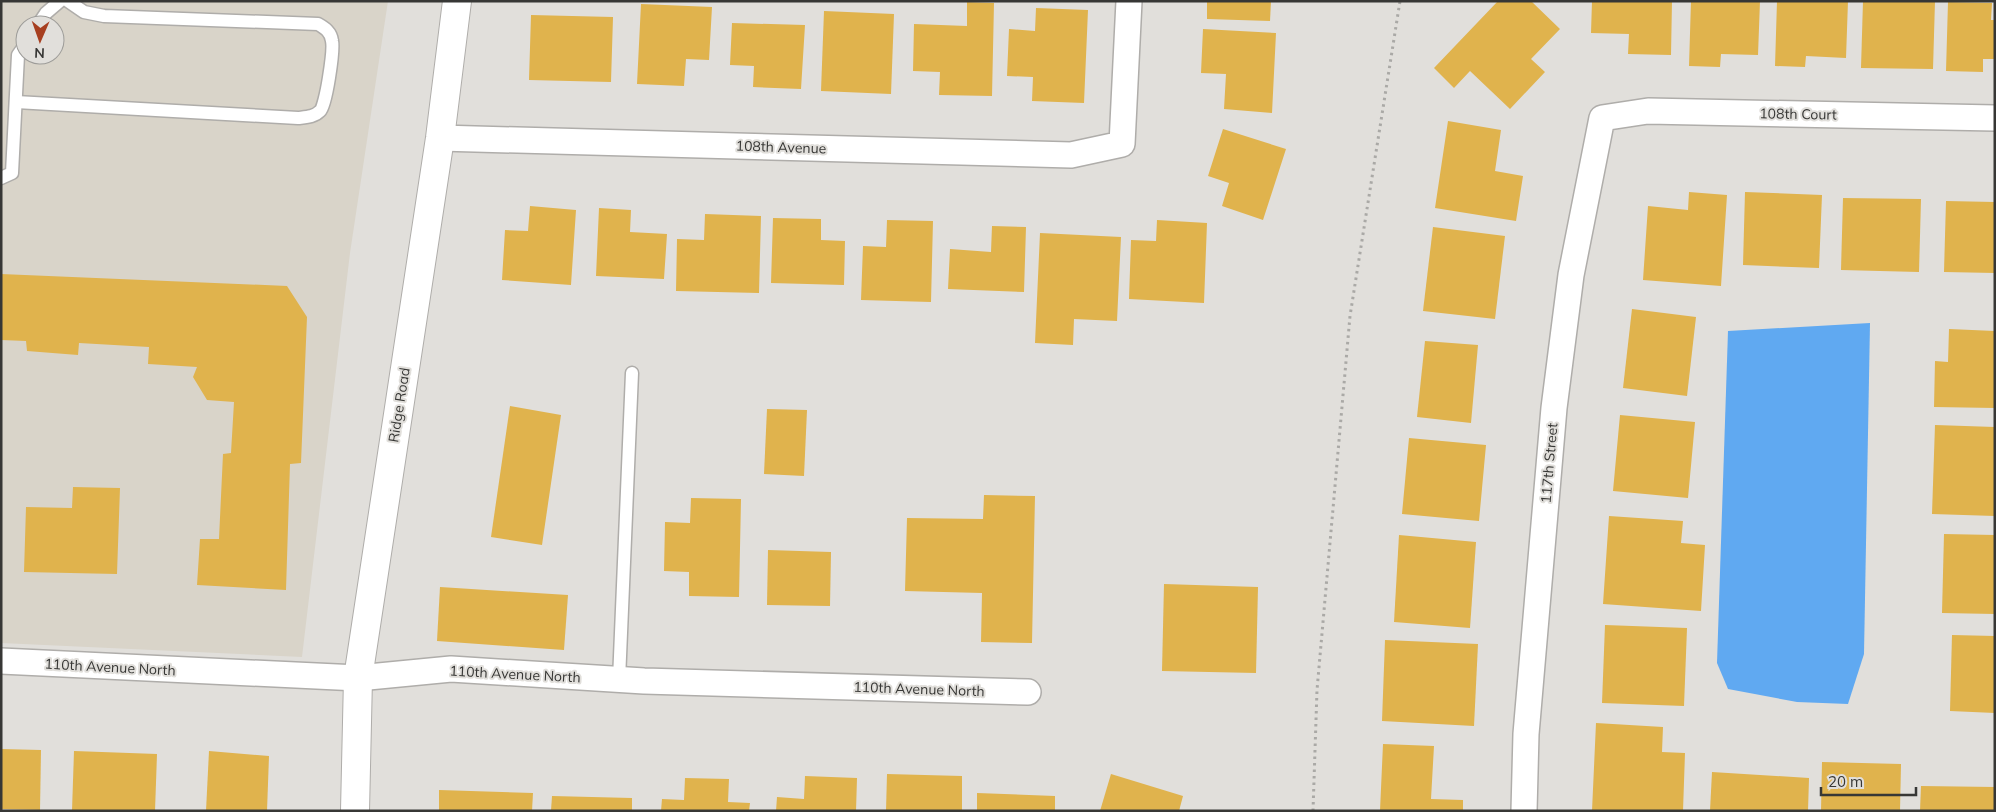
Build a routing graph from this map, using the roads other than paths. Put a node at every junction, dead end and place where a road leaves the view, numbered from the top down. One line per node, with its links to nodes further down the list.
1 (60, 1): 5 (lane)
2 (68, 1): 7 (lane)
3 (457, 1): 10 (street, Ridge Road)
4 (1129, 1): 10 (street, 108th Avenue)
5 (45, 15)
6 (18, 65): 7 (lane)
7 (16, 102): 11 (lane)
8 (1602, 118): 9 (street, 108th Court); 18 (street, 117th Street)
9 (1995, 118)
10 (440, 138): 14 (street, Ridge Road)
11 (1, 178)
12 (632, 373): 15 (lane)
13 (1, 662): 14 (street, 110th Avenue North)
14 (358, 678): 15 (street, 110th Avenue North); 17 (street, Ridge Road)
15 (619, 680): 16 (street, 110th Avenue North)
16 (1028, 692)
17 (355, 811)
18 (1524, 811)

